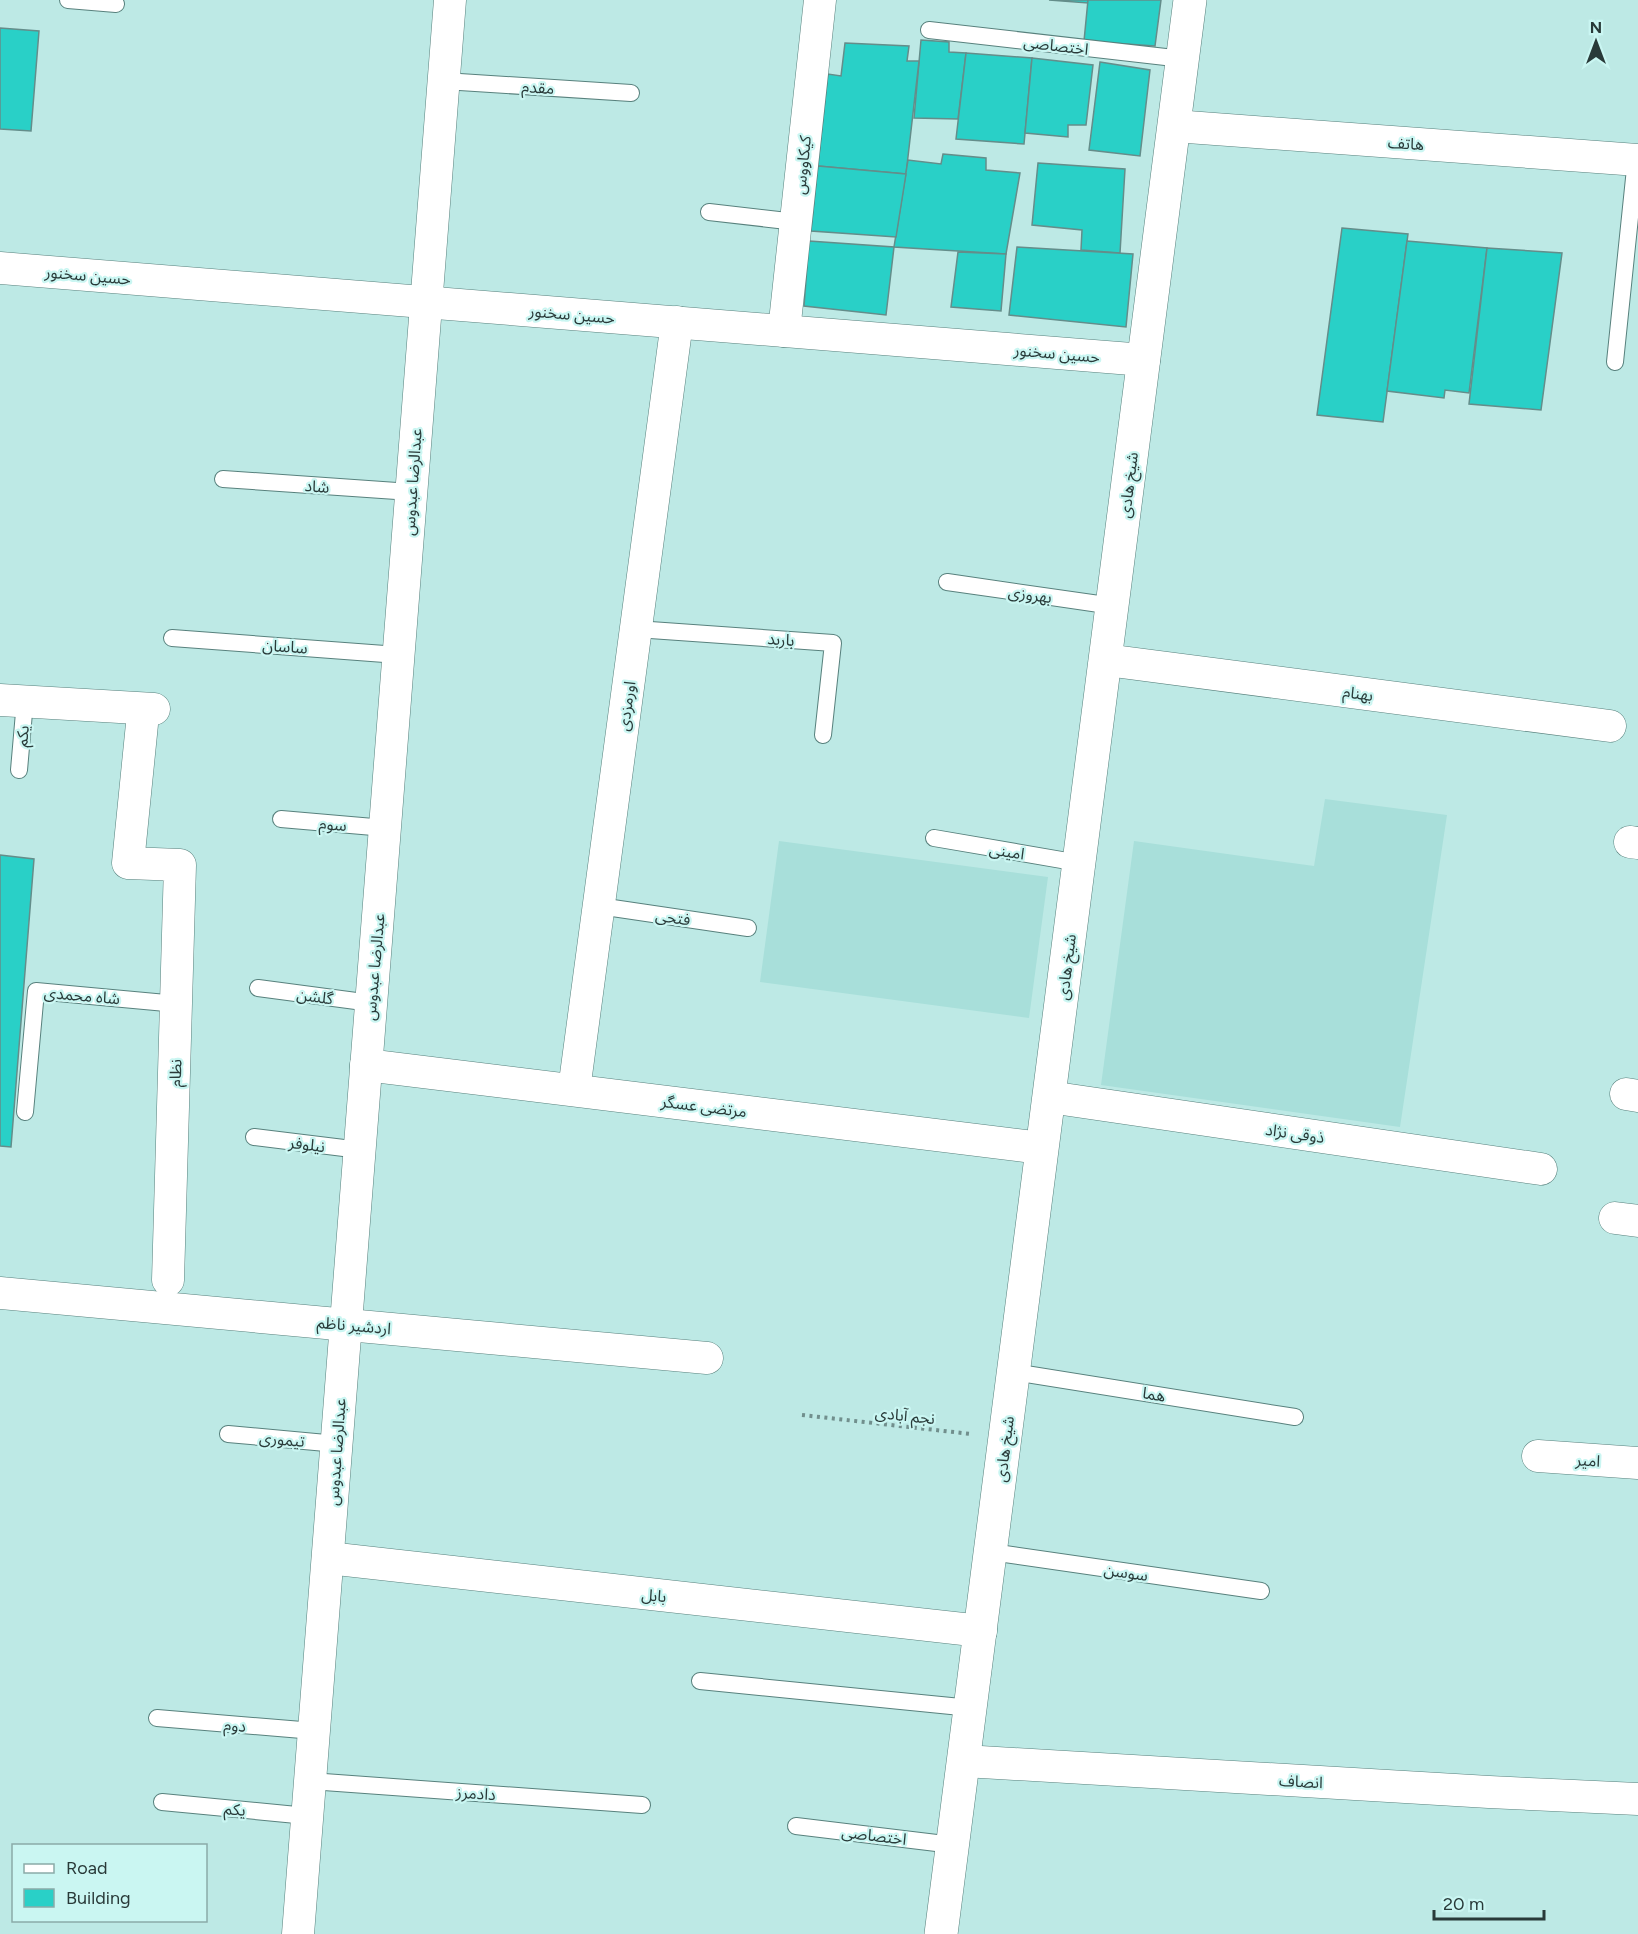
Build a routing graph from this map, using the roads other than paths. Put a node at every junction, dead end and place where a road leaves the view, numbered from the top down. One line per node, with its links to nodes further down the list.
1 (68, 0): 5 (lane)
2 (450, 0): 8 (street, عبدالرضا عبدوس)
3 (820, 0): 13 (street, کیکاووس)
4 (1190, 0): 7 (street, شیخ هادی)
5 (117, 4)
6 (929, 30): 7 (lane, اختصاصی)
7 (1183, 59): 10 (street, شیخ هادی)
8 (444, 81): 9 (lane, مقدم); 15 (street, عبدالرضا عبدوس)
9 (631, 93)
10 (1174, 126): 11 (street, هاتف); 18 (street, شیخ هادی)
11 (1637, 159): 19 (lane)
12 (708, 212): 13 (lane)
13 (796, 222): 17 (street, کیکاووس)
14 (0, 268): 15 (street, حسین سخنور)
15 (426, 302): 16 (street, حسین سخنور); 21 (street, عبدالرضا عبدوس)
16 (677, 322): 17 (street, حسین سخنور); 24 (street, اورمزدی)
17 (784, 331): 18 (street, حسین سخنور)
18 (1144, 360): 23 (street, شیخ هادی)
19 (1615, 362)
20 (223, 480): 21 (lane, شاد)
21 (411, 492): 26 (street, عبدالرضا عبدوس)
22 (947, 582): 23 (lane, بهروزی)
23 (1113, 606): 27 (street, شیخ هادی)
24 (636, 629): 30 (lane, باربد); 36 (street, اورمزدی)
25 (172, 638): 26 (lane, ساسان)
26 (398, 655): 33 (street, عبدالرضا عبدوس)
27 (1106, 660): 29 (street, بهنام); 35 (street, شیخ هادی)
28 (13, 701): 31 (lane, یکم); 40 (street, نظام)
29 (1610, 726)
30 (823, 735)
31 (19, 770)
32 (281, 819): 33 (lane, سوم)
33 (385, 828): 39 (street, عبدالرضا عبدوس)
34 (934, 838): 35 (lane, امینی)
35 (1080, 863): 43 (street, شیخ هادی)
36 (599, 906): 37 (lane, فتحی); 42 (street, اورمزدی)
37 (748, 928)
38 (258, 988): 39 (lane, گلشن)
39 (371, 1003): 41 (street, عبدالرضا عبدوس)
40 (177, 1004): 44 (lane, شاه محمدی); 49 (street, نظام)
41 (366, 1065): 42 (street, مرتضی عسگر); 47 (street, عبدالرضا عبدوس)
42 (574, 1090): 46 (street, مرتضی عسگر)
43 (1049, 1097): 46 (street, شیخ هادی); 48 (street, ذوقی نژاد)
44 (26, 1112)
45 (255, 1137): 47 (lane, نیلوفر)
46 (1041, 1148): 53 (street, شیخ هادی)
47 (360, 1150): 51 (street, عبدالرضا عبدوس)
48 (1541, 1169)
49 (168, 1280)
50 (0, 1293): 51 (street, اردشیر ناظم)
51 (346, 1325): 52 (street, اردشیر ناظم); 56 (street, عبدالرضا عبدوس)
52 (707, 1358)
53 (1014, 1372): 54 (lane, هما); 59 (street, شیخ هادی)
54 (1295, 1417)
55 (228, 1434): 56 (lane, تیموری)
56 (337, 1444): 60 (street, عبدالرضا عبدوس)
57 (1538, 1456): 58 (street, امیر)
58 (1638, 1463)
59 (991, 1552): 61 (lane, سوسن); 62 (street, شیخ هادی)
60 (328, 1558): 62 (street, بابل); 66 (street, عبدالرضا عبدوس)
61 (1260, 1592)
62 (981, 1631): 64 (street, شیخ هادی)
63 (700, 1681): 64 (lane)
64 (971, 1708): 67 (street, شیخ هادی)
65 (157, 1718): 66 (lane, دوم)
66 (314, 1731): 68 (street, عبدالرضا عبدوس)
67 (964, 1761): 69 (street, انصاف); 74 (street, شیخ هادی)
68 (310, 1781): 71 (lane, دادمرز); 72 (street, عبدالرضا عبدوس)
69 (1638, 1799)
70 (162, 1802): 72 (lane, یکم)
71 (642, 1805)
72 (307, 1816): 75 (street, عبدالرضا عبدوس)
73 (796, 1826): 74 (lane, اختصاصی)
74 (953, 1845): 76 (street, شیخ هادی)
75 (298, 1934)
76 (941, 1934)

